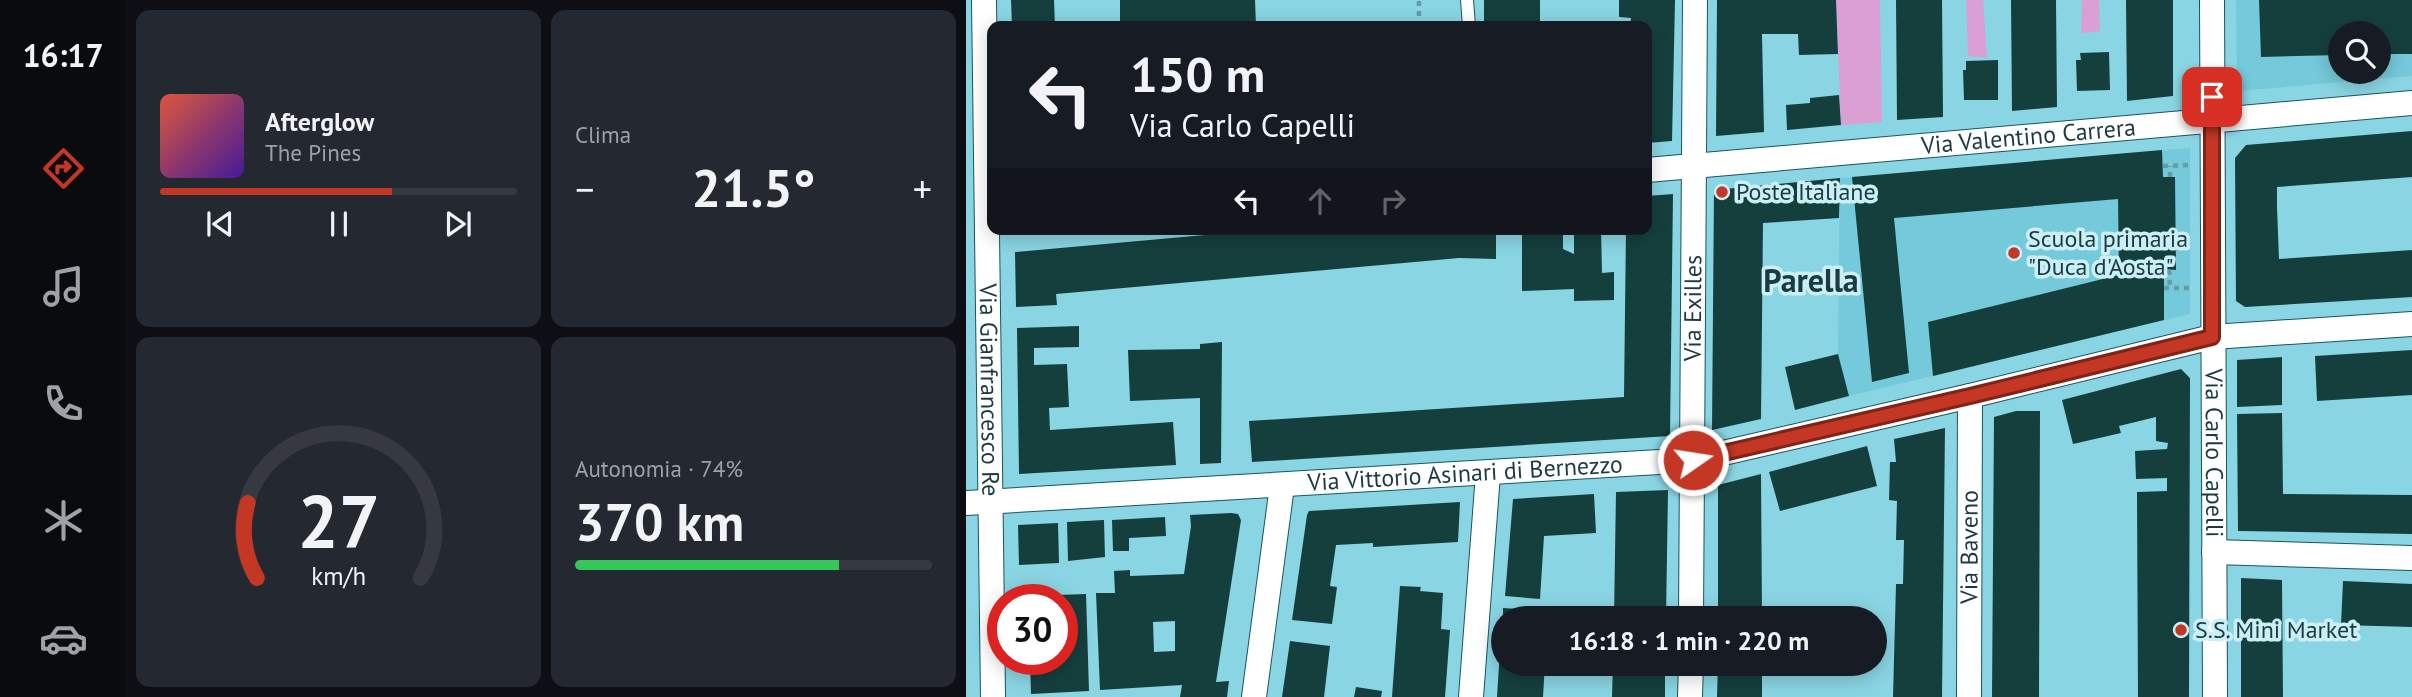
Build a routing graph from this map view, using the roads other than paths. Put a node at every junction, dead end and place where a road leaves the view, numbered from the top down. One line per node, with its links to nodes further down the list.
1 (984, 0): 10 (street, Via Gianfrancesco Re)
2 (1467, 0): 5 (lane)
3 (1695, 0): 8 (street, Via Exilles)
4 (2212, 0): 7 (street, Via Carlo Capelli)
5 (1469, 21)
6 (2412, 103): 7 (street, Via Valentino Carrera)
7 (2212, 121): 8 (street, Via Valentino Carrera); 12 (street, Via Carlo Capelli)
8 (1693, 166): 9 (street, Via Valentino Carrera); 14 (street, Via Exilles)
9 (1652, 170)
10 (981, 228): 17 (street, Via Gianfrancesco Re)
11 (2412, 324): 12 (street, Via Vittorio Asinari di Bernezzo)
12 (2212, 337): 13 (street, Via Vittorio Asinari di Bernezzo); 18 (street, Via Carlo Capelli)
13 (1970, 396): 14 (street, Via Vittorio Asinari di Bernezzo); 26 (street, Via Baveno)
14 (1693, 460): 15 (street, Via Vittorio Asinari di Bernezzo); 20 (street, Via Exilles)
15 (1488, 474): 16 (street, Via Vittorio Asinari di Bernezzo); 24 (street)
16 (1282, 486): 17 (street, Via Vittorio Asinari di Bernezzo); 23 (street)
17 (978, 502): 22 (street, Via Gianfrancesco Re)
18 (2214, 552): 19 (street); 27 (street, Via Carlo Capelli)
19 (2412, 558)
20 (1691, 606)
21 (1691, 676): 25 (street)
22 (993, 697)
23 (1254, 697)
24 (1471, 697)
25 (1690, 697)
26 (1969, 697)
27 (2215, 697)

